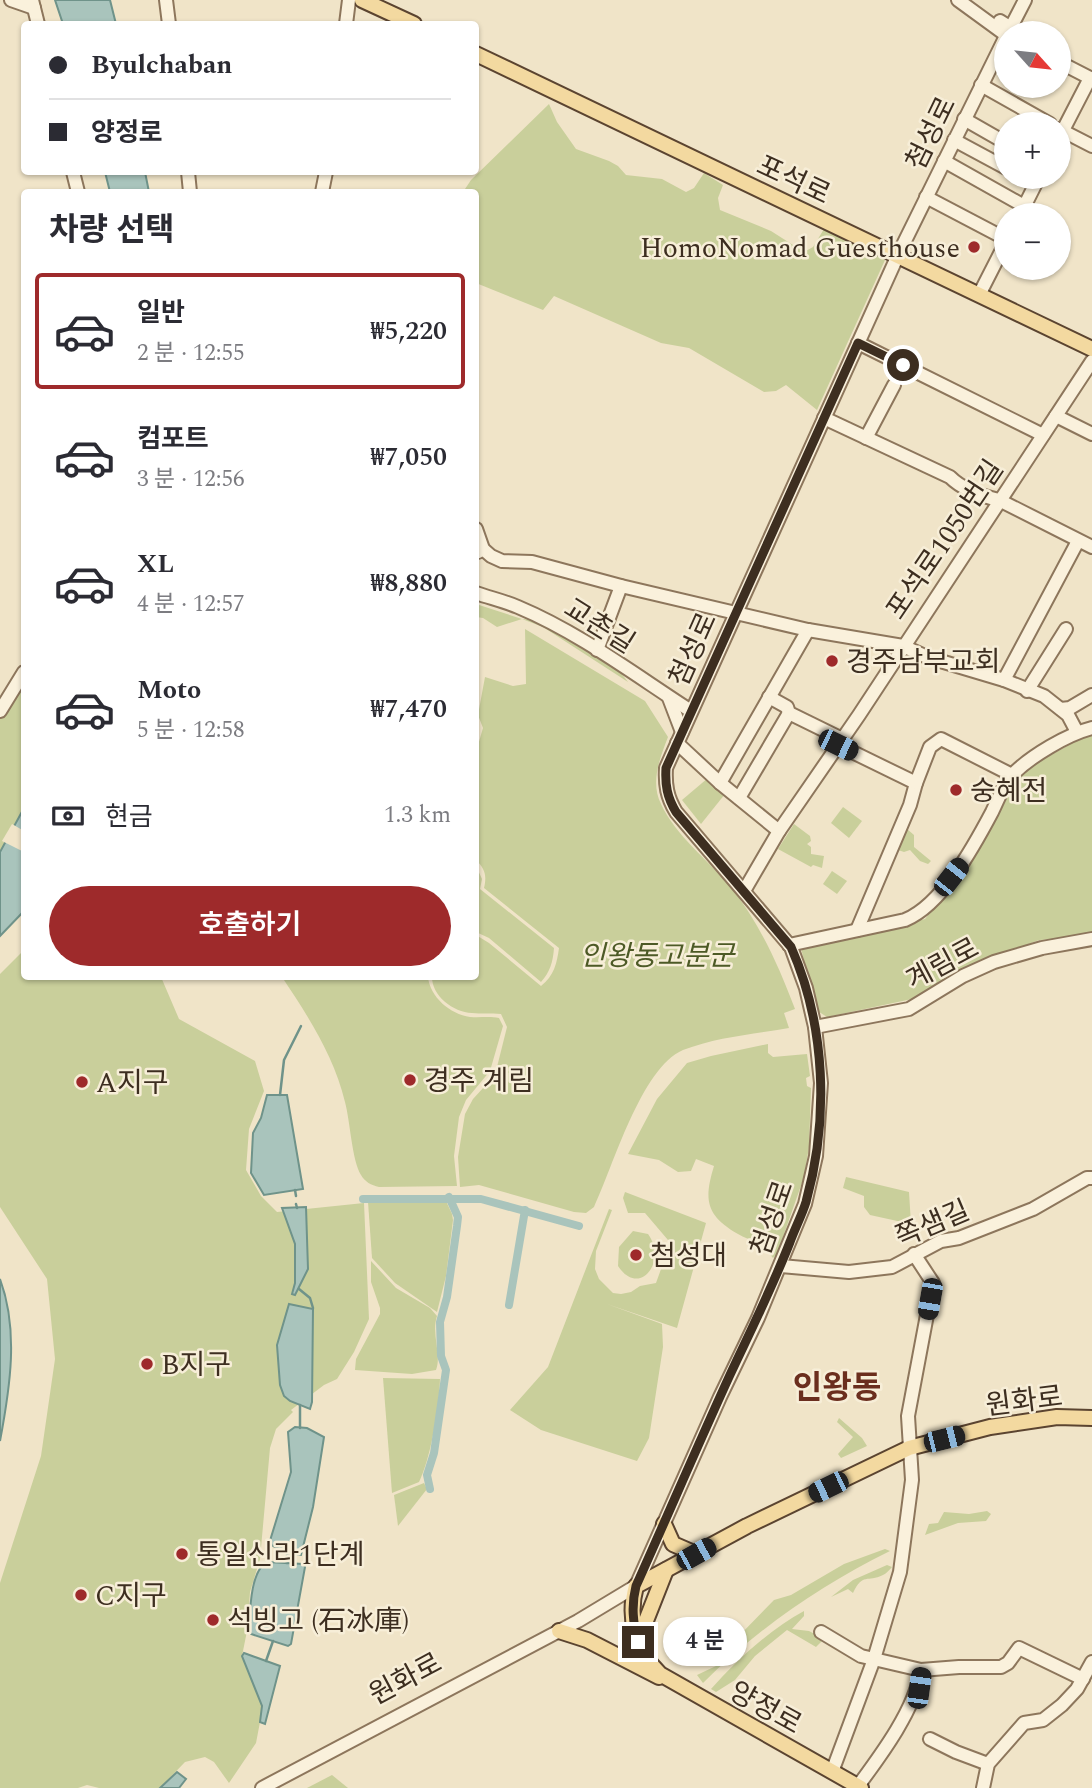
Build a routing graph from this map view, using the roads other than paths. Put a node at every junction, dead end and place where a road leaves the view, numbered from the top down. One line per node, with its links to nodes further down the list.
1 (11, 0): 8 (street)
2 (166, 0): 10 (street)
3 (349, 0): 11 (street)
4 (362, 0): 12 (main road)
5 (958, 0): 15 (street)
6 (971, 0): 13 (street)
7 (1025, 0): 14 (street, 첨성로)
8 (33, 4): 9 (street)
9 (37, 21)
10 (169, 21)
11 (346, 21)
12 (408, 21)
13 (996, 21)
14 (1015, 21)
15 (994, 23)
16 (479, 55): 34 (main road, 포석로)
17 (1071, 61): 20 (street)
18 (994, 62): 21 (street, 첨성로)
19 (1071, 67): 20 (street)
20 (1091, 75): 23 (street)
21 (981, 85): 22 (street); 24 (street, 첨성로)
22 (1029, 112)
23 (1071, 112)
24 (964, 119): 25 (street); 27 (street, 첨성로)
25 (994, 136)
26 (1071, 137): 28 (street)
27 (954, 140): 29 (street, 첨성로); 30 (street)
28 (1092, 146)
29 (944, 161): 31 (street, 첨성로); 32 (street)
30 (994, 162)
31 (926, 197): 33 (street); 34 (street, 첨성로)
32 (1010, 203)
33 (994, 234)
34 (898, 255): 36 (main road, 포석로); 37 (street, 첨성로)
35 (994, 265): 36 (street)
36 (980, 293): 38 (main road, 포석로)
37 (858, 343): 42 (street, 첨성로); 44 (street)
38 (1092, 349)
39 (1092, 360): 41 (street, 포석로1050번길)
40 (894, 385): 45 (street)
41 (1056, 416): 43 (street); 44 (street, 포석로1050번길)
42 (824, 418): 45 (street); 52 (street, 첨성로)
43 (1092, 434)
44 (1043, 435): 46 (street, 포석로1050번길)
45 (866, 438): 46 (street)
46 (999, 500): 47 (street); 55 (street, 포석로1050번길)
47 (1078, 541): 48 (street); 58 (street)
48 (1092, 547)
49 (479, 551): 50 (street)
50 (621, 586): 52 (street); 56 (street)
51 (479, 594): 56 (street, 교촌길)
52 (735, 614): 54 (street); 60 (street, 첨성로)
53 (1066, 629): 59 (street)
54 (808, 630): 55 (street); 63 (street)
55 (903, 646): 58 (street); 71 (street, 포석로1050번길)
56 (597, 650): 62 (street, 교촌길)
57 (21, 677): 65 (street)
58 (1004, 680): 59 (street)
59 (1027, 691): 64 (street)
60 (699, 693): 62 (street); 66 (street, 첨성로)
61 (1092, 695): 64 (street)
62 (669, 697): 66 (street, 교촌길); 70 (street)
63 (769, 697): 67 (street); 73 (street)
64 (1061, 709): 69 (street)
65 (0, 711)
66 (691, 711): 70 (street, 첨성로)
67 (789, 713): 71 (street); 75 (street)
68 (1092, 728): 69 (street)
69 (1077, 732): 72 (street)
70 (680, 737): 73 (street); 77 (street, 첨성로)
71 (840, 742): 74 (street); 76 (street, 포석로1050번길)
72 (1012, 775): 74 (street); 78 (street)
73 (720, 783): 75 (street)
74 (916, 783): 78 (street)
75 (738, 798): 76 (street)
76 (779, 831): 77 (street, 포석로1050번길)
77 (744, 891): 80 (street, 첨성로)
78 (857, 930): 80 (street)
79 (1092, 939): 81 (street, 계림로)
80 (789, 945): 81 (street, 첨성로)
81 (814, 1027): 84 (street, 첨성로)
82 (1092, 1178): 83 (street, 쪽샘길)
83 (914, 1254): 84 (street, 쪽샘길); 86 (street)
84 (780, 1266): 87 (street, 첨성로)
85 (1092, 1418): 86 (main road, 원화로)
86 (909, 1448): 88 (main road, 원화로); 95 (street)
87 (664, 1524): 88 (main road); 90 (street, 첨성로)
88 (696, 1554): 89 (main road, 원화로)
89 (666, 1570): 90 (main road, 원화로); 94 (main road)
90 (636, 1586): 91 (street, 원화로); 94 (main road, 양정로)
91 (585, 1616): 92 (street, 원화로); 104 (street, 원화로)
92 (559, 1631): 99 (main road); 105 (street, 원화로)
93 (821, 1632): 95 (street)
94 (638, 1642): 99 (main road, 양정로)
95 (874, 1659): 97 (street); 102 (street)
96 (1092, 1662): 98 (street)
97 (921, 1670): 98 (street); 103 (street)
98 (1083, 1679): 101 (street)
99 (672, 1683): 102 (main road, 양정로)
100 (930, 1739): 101 (street)
101 (988, 1764): 106 (street)
102 (832, 1772): 103 (main road, 양정로)
103 (860, 1787)
104 (250, 1788)
105 (262, 1788)
106 (983, 1788)

